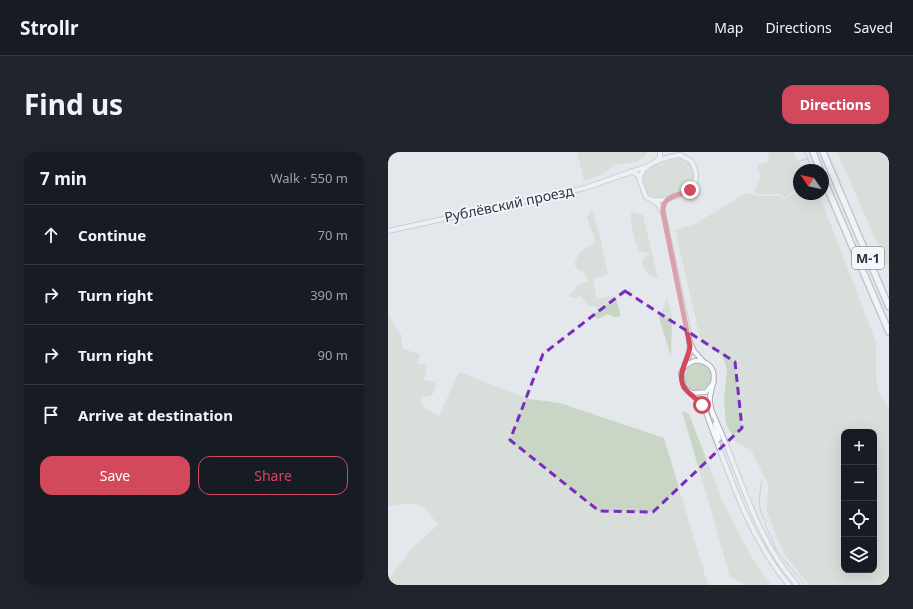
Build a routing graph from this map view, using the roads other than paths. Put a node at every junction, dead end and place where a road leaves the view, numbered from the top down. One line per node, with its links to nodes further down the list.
1 (661, 152): 4 (street); 5 (street)
2 (812, 152): 6 (highway)
3 (823, 152): 15 (highway, М-1)
4 (672, 157): 5 (street); 11 (street)
5 (656, 163): 7 (street)
6 (817, 164)
7 (648, 166): 8 (street, Рублёвский проезд); 9 (street)
8 (629, 171): 9 (street); 14 (street, Рублёвский проезд)
9 (640, 180): 12 (street)
10 (829, 192): 16 (highway, М-1)
11 (668, 198): 12 (street); 13 (street)
12 (653, 200): 13 (street)
13 (663, 212): 17 (street)
14 (388, 231)
15 (889, 307)
16 (889, 332)
17 (688, 334): 18 (street); 19 (street)
18 (708, 364): 19 (street); 20 (street)
19 (682, 371): 21 (street)
20 (714, 382): 21 (street); 22 (street)
21 (690, 392): 23 (street)
22 (713, 414): 23 (street); 25 (street)
23 (722, 454): 24 (street)
24 (789, 585)
25 (797, 585)

